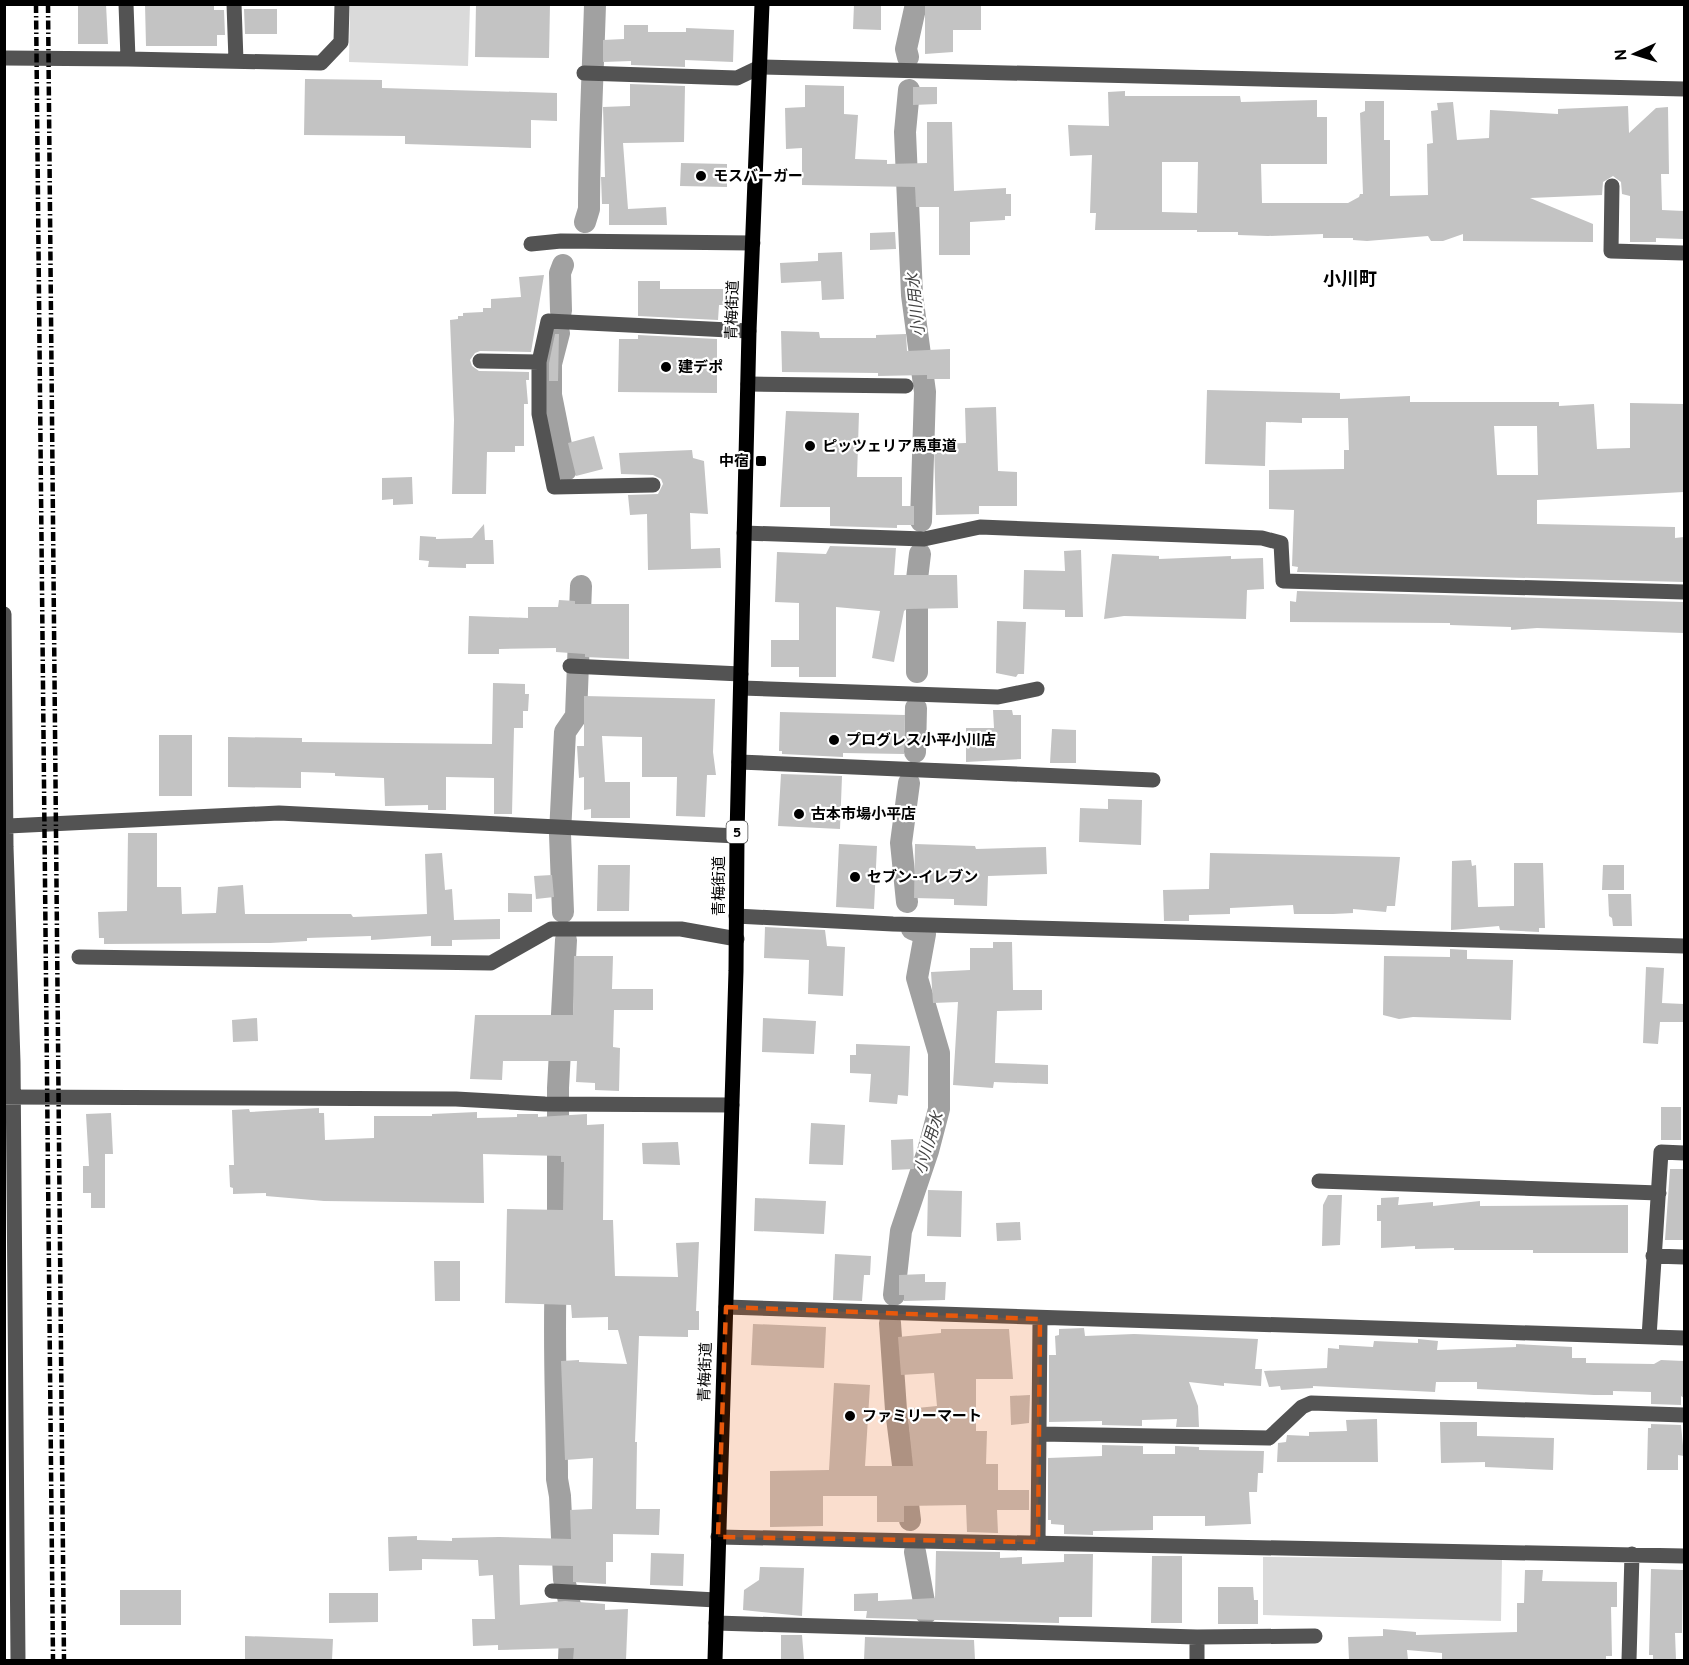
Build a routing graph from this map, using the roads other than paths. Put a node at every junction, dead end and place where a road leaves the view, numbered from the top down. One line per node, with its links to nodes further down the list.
1 (126, 4): 6 (street)
2 (234, 4): 7 (street)
3 (342, 4): 7 (street)
4 (762, 4): 8 (main road, 青梅街道 / 5)
5 (4, 58): 6 (street)
6 (128, 59): 7 (street)
7 (236, 61)
8 (760, 67): 9 (street); 10 (street); 12 (main road, 青梅街道 / 5)
9 (584, 73)
10 (1684, 89)
11 (1612, 186): 14 (street)
12 (753, 243): 13 (street); 15 (main road, 青梅街道 / 5)
13 (531, 244)
14 (1684, 253)
15 (749, 331): 17 (street); 18 (main road, 青梅街道 / 5)
16 (480, 360): 17 (street)
17 (539, 362): 20 (street)
18 (748, 384): 19 (street); 21 (main road, 青梅街道 / 5)
19 (906, 386)
20 (653, 484)
21 (744, 533): 22 (street); 25 (main road, 青梅街道 / 5)
22 (1684, 592)
23 (4, 614): 29 (street)
24 (570, 666): 25 (street)
25 (741, 681): 26 (street); 27 (main road, 青梅街道 / 5)
26 (1037, 689)
27 (739, 762): 28 (street); 30 (main road, 青梅街道 / 5)
28 (1153, 780)
29 (8, 826): 30 (street); 31 (street)
30 (737, 836): 32 (main road, 青梅街道 / 5)
31 (5, 847): 36 (street)
32 (736, 916): 33 (main road, 青梅街道 / 5); 34 (street)
33 (737, 939): 35 (street); 38 (main road, 青梅街道 / 5)
34 (1684, 946)
35 (79, 957)
36 (7, 959): 37 (street)
37 (9, 1097): 38 (street); 52 (street)
38 (732, 1105): 44 (main road, 青梅街道 / 5)
39 (1684, 1153): 41 (street)
40 (1319, 1181): 41 (street)
41 (1659, 1193): 42 (street)
42 (1653, 1256): 43 (street); 46 (street)
43 (1684, 1257)
44 (726, 1307): 45 (street); 50 (main road, 青梅街道 / 5)
45 (1040, 1319): 46 (street); 49 (street)
46 (1649, 1337): 47 (street)
47 (1684, 1338)
48 (1684, 1414): 49 (street)
49 (1040, 1434): 51 (street)
50 (718, 1537): 51 (street); 56 (main road, 青梅街道 / 5)
51 (1038, 1542): 53 (street)
52 (11, 1547): 60 (street)
53 (1632, 1554): 54 (street); 63 (street)
54 (1684, 1556)
55 (552, 1591): 56 (street)
56 (716, 1600): 57 (main road, 青梅街道 / 5)
57 (716, 1623): 59 (street); 61 (main road, 青梅街道 / 5)
58 (1315, 1636): 59 (street)
59 (1197, 1637): 62 (street)
60 (18, 1660)
61 (715, 1660)
62 (1197, 1660)
63 (1629, 1660)

